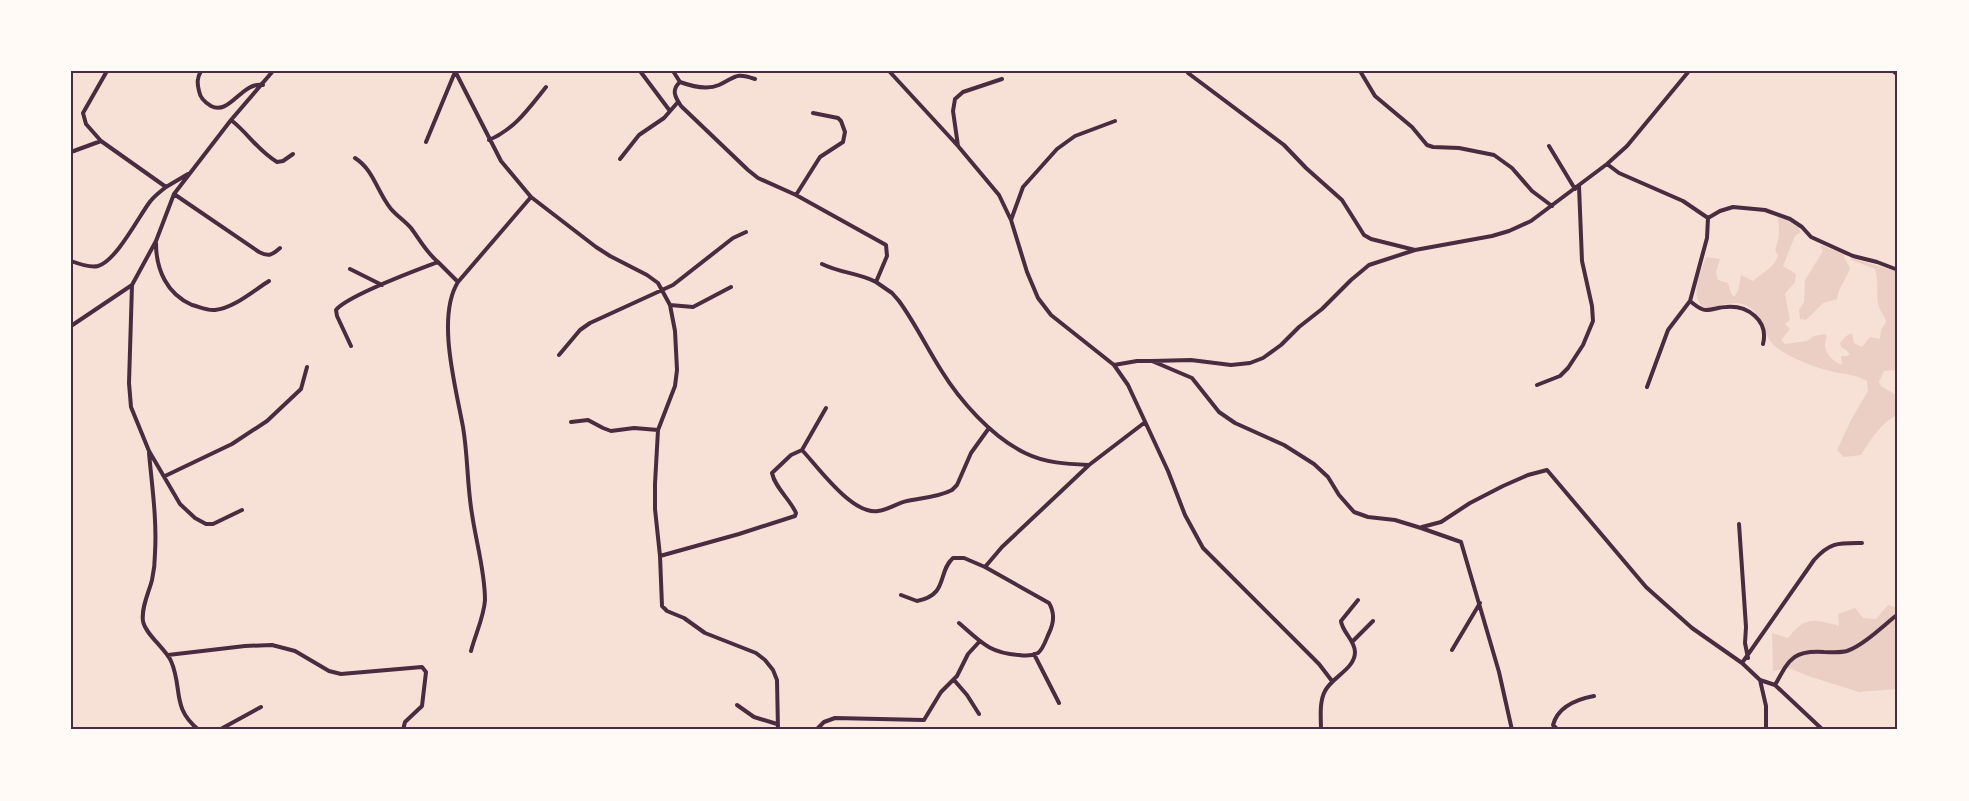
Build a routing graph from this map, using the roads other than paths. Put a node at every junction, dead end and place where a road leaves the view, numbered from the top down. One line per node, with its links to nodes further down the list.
1 (108, 71): 26 (street)
2 (201, 71): 18 (street)
3 (274, 71): 18 (street)
4 (455, 71): 25 (street); 27 (street)
5 (640, 71): 21 (street)
6 (673, 71): 17 (street)
7 (726, 71): 14 (street)
8 (889, 71): 28 (street)
9 (1360, 71): 41 (street)
10 (1690, 71): 34 (street)
11 (1893, 71): 13 (street)
12 (1188, 73): 47 (street)
13 (1898, 75)
14 (730, 78): 15 (street); 17 (street)
15 (755, 79)
16 (1002, 79): 28 (street)
17 (680, 82): 20 (street)
18 (263, 85): 23 (street)
19 (546, 87): 25 (street)
20 (678, 102): 21 (street); 39 (street)
21 (670, 112): 33 (street)
22 (813, 113): 39 (street)
23 (231, 120): 31 (street); 35 (street)
24 (1115, 121): 43 (street)
25 (490, 140): 40 (street)
26 (101, 141): 30 (street); 36 (street)
27 (426, 142)
28 (958, 146): 43 (street)
29 (1549, 146): 37 (street)
30 (71, 152)
31 (293, 154)
32 (355, 158): 49 (street)
33 (620, 159)
34 (1607, 164): 37 (street); 42 (street)
35 (190, 172): 36 (street); 38 (street)
36 (166, 187): 48 (street)
37 (1577, 187): 41 (street); 69 (street)
38 (174, 194): 45 (street); 46 (street)
39 (796, 194): 55 (street)
40 (531, 197): 54 (street); 59 (street)
41 (1552, 206): 47 (street)
42 (1708, 218): 52 (street); 60 (street)
43 (1011, 220): 67 (street)
44 (746, 232): 59 (street)
45 (156, 240): 53 (street); 56 (street)
46 (280, 248)
47 (1415, 250): 66 (street)
48 (71, 261)
49 (438, 262): 54 (street); 57 (street)
50 (822, 264): 55 (street)
51 (350, 269): 57 (street)
52 (1898, 270)
53 (270, 281)
54 (458, 282): 95 (street)
55 (876, 282): 74 (street)
56 (132, 285): 62 (street); 77 (street)
57 (382, 285): 64 (street)
58 (731, 287): 61 (street)
59 (663, 290): 61 (street); 65 (street)
60 (1690, 301): 63 (street); 70 (street)
61 (670, 305): 75 (street)
62 (71, 326)
63 (1762, 344)
64 (351, 346)
65 (558, 354)
66 (1152, 361): 67 (street); 82 (street)
67 (1114, 365): 73 (street)
68 (307, 367): 79 (street)
69 (1536, 385)
70 (1646, 387)
71 (826, 408): 76 (street)
72 (571, 422): 75 (street)
73 (1144, 423): 78 (street); 101 (street)
74 (989, 428): 76 (street); 78 (street)
75 (658, 430): 84 (street)
76 (802, 450): 84 (street)
77 (149, 451): 79 (street); 97 (street)
78 (1089, 465): 85 (street)
79 (165, 476): 80 (street)
80 (242, 510)
81 (1739, 524): 98 (street)
82 (1421, 528): 88 (street); 99 (street)
83 (1862, 543): 98 (street)
84 (660, 556): 109 (street)
85 (985, 567): 86 (street); 96 (street)
86 (901, 595)
87 (1358, 600): 93 (street)
88 (1480, 603): 94 (street); 116 (street)
89 (1898, 614): 103 (street)
90 (1373, 621): 93 (street)
91 (959, 623): 92 (street)
92 (980, 641): 96 (street); 100 (street)
93 (1352, 642): 101 (street)
94 (1452, 650)
95 (471, 651)
96 (1034, 654): 105 (street)
97 (168, 655): 110 (street); 112 (street)
98 (1748, 658): 99 (street)
99 (1742, 664): 102 (street)
100 (954, 680): 108 (street); 114 (street)
101 (1332, 680): 115 (street)
102 (1760, 680): 103 (street); 118 (street)
103 (1775, 685): 119 (street)
104 (1594, 696): 117 (street)
105 (1059, 703)
106 (737, 705): 109 (street)
107 (261, 707): 111 (street)
108 (979, 714)
109 (777, 724): 113 (street)
110 (200, 730)
111 (219, 730)
112 (403, 730)
113 (778, 730)
114 (816, 730)
115 (1321, 730)
116 (1512, 730)
117 (1558, 730)
118 (1766, 730)
119 (1823, 730)

